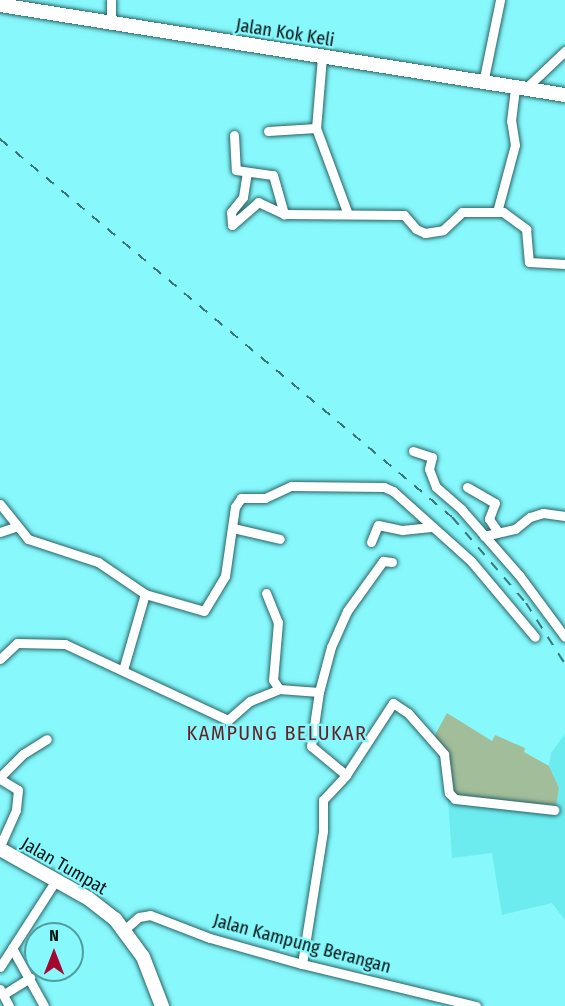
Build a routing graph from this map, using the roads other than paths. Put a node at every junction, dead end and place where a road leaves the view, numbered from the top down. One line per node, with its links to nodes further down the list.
1 (111, 0): 4 (street)
2 (500, 0): 7 (street)
3 (0, 5): 4 (street, Jalan Kok Keli)
4 (111, 23): 6 (street, Jalan Kok Keli)
5 (565, 51): 8 (street)
6 (322, 57): 7 (street, Jalan Kok Keli); 10 (street)
7 (483, 82): 8 (street, Jalan Kok Keli)
8 (520, 88): 9 (street, Jalan Kok Keli); 15 (street)
9 (565, 95)
10 (316, 128): 11 (street); 14 (street)
11 (267, 131)
12 (234, 135): 13 (street)
13 (247, 173): 16 (street); 16 (street)
14 (346, 212): 15 (street); 16 (street)
15 (497, 212): 17 (street)
16 (284, 214)
17 (565, 264)
18 (413, 451): 27 (street)
19 (467, 487): 26 (street)
20 (0, 504): 22 (street)
21 (565, 516): 26 (street)
22 (17, 526): 25 (street); 32 (street)
23 (431, 527): 24 (street); 29 (street); 33 (street)
24 (233, 528): 28 (street); 32 (street)
25 (0, 532)
26 (498, 532): 27 (street)
27 (484, 536): 34 (street)
28 (280, 539)
29 (371, 542)
30 (392, 562): 38 (street)
31 (266, 593): 37 (street)
32 (145, 594): 36 (street)
33 (535, 637)
34 (565, 637)
35 (2, 651): 36 (street)
36 (123, 670): 37 (street)
37 (279, 689): 38 (street)
38 (319, 692): 40 (street)
39 (47, 739): 41 (street)
40 (346, 775): 42 (street); 47 (street)
41 (0, 778): 43 (street)
42 (554, 810)
43 (0, 848): 44 (street, Jalan Tumpat)
44 (56, 880): 45 (street, Jalan Tumpat); 46 (street)
45 (125, 929): 47 (street, Jalan Kampung Berangan); 56 (street, Jalan Tumpat)
46 (12, 948): 48 (street); 49 (street)
47 (302, 964): 53 (street, Jalan Kampung Berangan)
48 (0, 967)
49 (24, 968)
50 (24, 981): 52 (street)
51 (32, 982): 55 (street)
52 (2, 991): 54 (street)
53 (465, 1004): 57 (street, Jalan Kampung Berangan)
54 (9, 1006)
55 (44, 1006)
56 (162, 1006)
57 (476, 1006)

